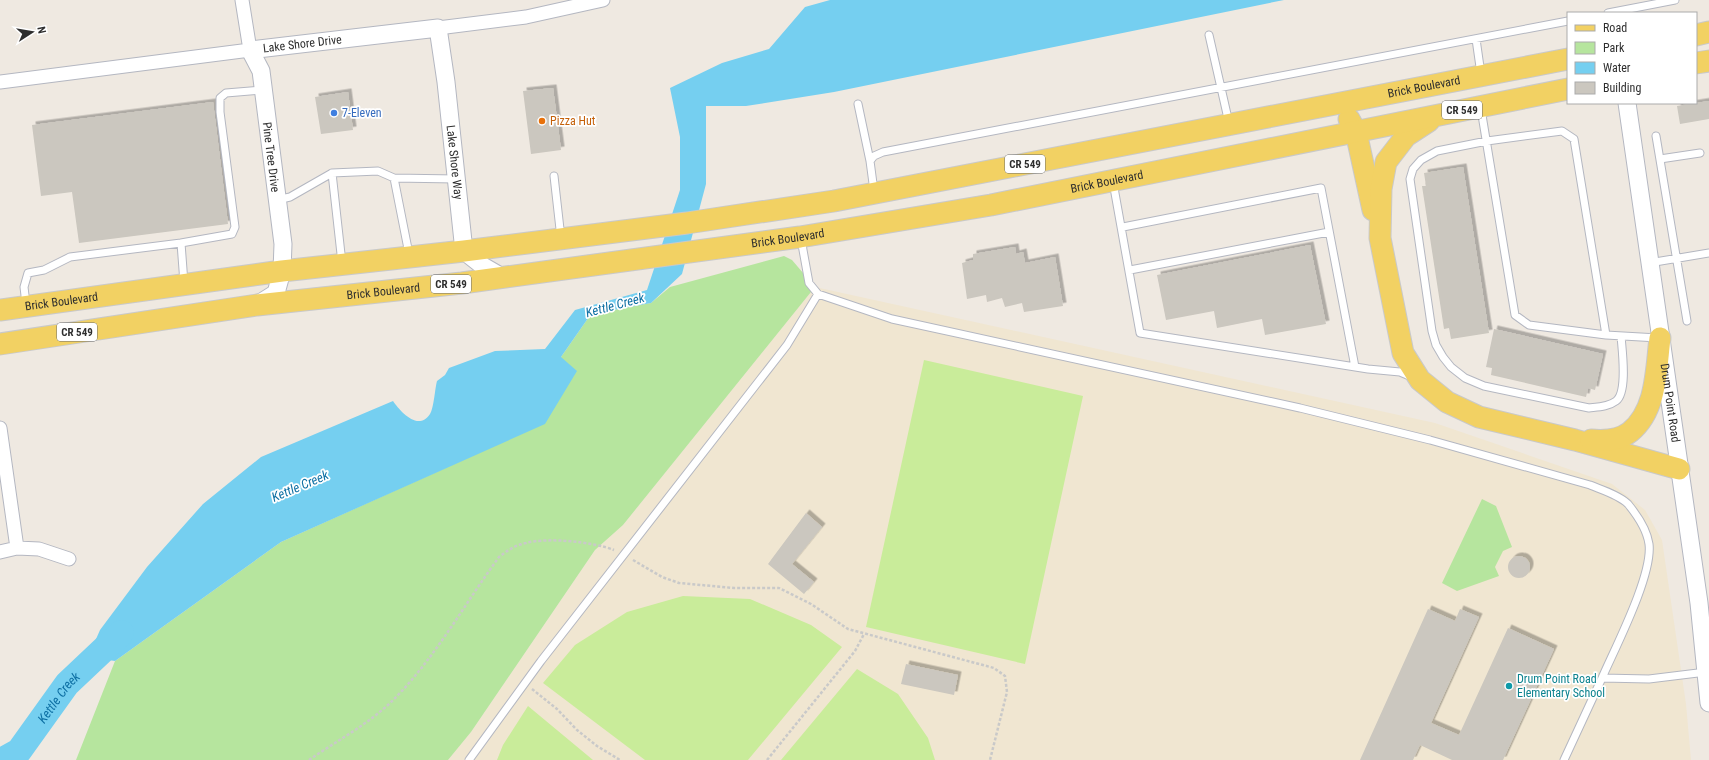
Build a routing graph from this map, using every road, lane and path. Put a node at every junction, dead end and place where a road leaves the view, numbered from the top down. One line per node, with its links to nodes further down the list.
1 (242, 0): 11 (street, Pine Tree Drive)
2 (603, 0): 6 (street, Lake Shore Drive)
3 (1675, 0): 4 (lane)
4 (1613, 12)
5 (1567, 21): 10 (lane)
6 (438, 28): 11 (street, Lake Shore Drive); 35 (street, Lake Shore Way)
7 (1709, 32): 9 (main road)
8 (1210, 35): 17 (lane)
9 (1697, 35)
10 (1476, 39): 15 (lane); 17 (lane)
11 (250, 50): 16 (street, Lake Shore Drive); 19 (street, Pine Tree Drive)
12 (1567, 60): 15 (main road, Brick Boulevard / CR 549)
13 (1709, 61): 14 (main road)
14 (1697, 63)
15 (1481, 76): 22 (main road, Brick Boulevard / CR 549)
16 (0, 82)
17 (1220, 88): 25 (lane); 31 (lane)
18 (1567, 89): 23 (main road, Brick Boulevard / CR 549)
19 (263, 90): 38 (street, Pine Tree Drive); 44 (lane)
20 (858, 104): 31 (lane)
21 (1627, 104): 49 (street, Drum Point Road)
22 (1332, 106): 25 (main road, Brick Boulevard / CR 549); 26 (main road)
23 (1481, 106): 24 (main road, Brick Boulevard / CR 549); 28 (lane)
24 (1438, 115): 26 (main road, Brick Boulevard / CR 549); 43 (main road)
25 (1230, 125): 37 (main road, Brick Boulevard / CR 549)
26 (1356, 132): 36 (main road, Brick Boulevard / CR 549); 43 (main road)
27 (1656, 136): 30 (lane)
28 (1487, 141): 60 (lane); 60 (lane); 61 (lane)
29 (1700, 153): 30 (lane)
30 (1660, 159): 48 (lane)
31 (870, 160): 37 (lane)
32 (332, 173): 34 (lane); 38 (lane); 50 (lane)
33 (554, 176): 42 (lane)
34 (394, 178): 35 (lane); 47 (lane)
35 (456, 179): 45 (street, Lake Shore Way)
36 (1113, 180): 39 (lane); 41 (main road, Brick Boulevard / CR 549)
37 (874, 193): 42 (main road, Brick Boulevard / CR 549)
38 (277, 200): 52 (street, Pine Tree Drive)
39 (1122, 227): 40 (lane); 51 (lane)
40 (1329, 232): 51 (lane); 64 (lane)
41 (800, 237): 53 (main road, Brick Boulevard / CR 549); 55 (lane)
42 (561, 238): 45 (main road, Brick Boulevard / CR 549)
43 (1380, 238): 65 (main road)
44 (182, 243): 54 (lane); 57 (lane)
45 (464, 251): 47 (main road, Brick Boulevard / CR 549); 53 (street)
46 (1709, 253): 48 (lane)
47 (410, 257): 50 (main road, Brick Boulevard / CR 549)
48 (1676, 258): 49 (lane); 59 (lane)
49 (1649, 263): 62 (street, Drum Point Road)
50 (342, 264): 52 (main road, Brick Boulevard / CR 549)
51 (1130, 270): 64 (lane)
52 (282, 271): 54 (main road, Brick Boulevard / CR 549); 56 (street, Pine Tree Drive)
53 (502, 277): 56 (main road, Brick Boulevard / CR 549)
54 (185, 284): 57 (main road, Brick Boulevard / CR 549)
55 (818, 294): 71 (lane); 75 (lane)
56 (257, 305): 63 (main road, Brick Boulevard / CR 549)
57 (26, 306): 58 (main road, Brick Boulevard / CR 549)
58 (0, 310)
59 (1687, 321)
60 (1606, 335): 61 (lane)
61 (1621, 336): 62 (lane)
62 (1660, 338): 67 (main road); 68 (street, Drum Point Road)
63 (0, 344)
64 (1355, 367): 65 (lane)
65 (1420, 380): 67 (main road)
66 (0, 428): 69 (street)
67 (1576, 440): 68 (main road)
68 (1679, 469): 74 (street, Drum Point Road)
69 (17, 548): 70 (street); 72 (street)
70 (0, 552)
71 (624, 554): 73 (path); 76 (lane); 78 (path)
72 (69, 559)
73 (864, 634): 81 (path); 82 (path)
74 (1706, 672): 75 (lane); 77 (street, Drum Point Road)
75 (1602, 678): 83 (lane)
76 (524, 683): 79 (lane); 80 (path)
77 (1709, 703)
78 (308, 760)
79 (469, 760)
80 (620, 760)
81 (767, 760)
82 (990, 760)
83 (1564, 760)

